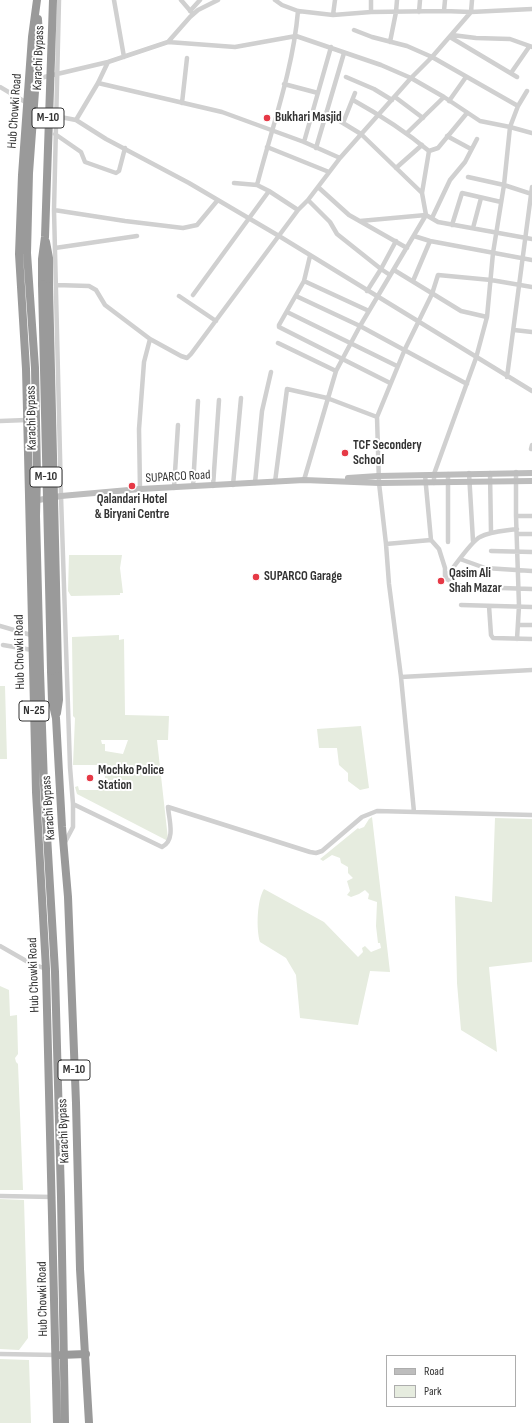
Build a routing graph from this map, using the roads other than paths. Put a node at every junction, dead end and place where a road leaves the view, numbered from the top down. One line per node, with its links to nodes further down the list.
1 (37, 0): 42 (highway); 53 (highway, Hub Chowki Road / N-25)
2 (53, 0): 37 (highway, Karachi Bypass / M-10)
3 (59, 0): 37 (street)
4 (114, 0): 32 (street)
5 (181, 0): 18 (street)
6 (200, 0): 18 (street)
7 (218, 0): 18 (street)
8 (275, 0): 16 (street)
9 (335, 0): 23 (street)
10 (371, 0): 19 (street)
11 (396, 0): 20 (street)
12 (420, 0): 21 (street)
13 (445, 0): 17 (street)
14 (472, 0): 22 (street)
15 (531, 8): 22 (street)
16 (298, 11): 23 (street); 25 (street)
17 (444, 11): 21 (street); 22 (street)
18 (192, 12): 27 (street)
19 (371, 12): 20 (street); 23 (street)
20 (396, 12): 21 (street); 28 (street)
21 (419, 12)
22 (471, 12): 26 (street)
23 (333, 15)
24 (354, 30): 28 (street)
25 (296, 36): 27 (street); 29 (street); 44 (street)
26 (451, 36): 30 (street); 33 (street); 36 (street)
27 (168, 42): 32 (street)
28 (390, 42): 33 (street)
29 (331, 47): 31 (street); 47 (street)
30 (531, 47): 36 (street)
31 (344, 53): 41 (street); 74 (street)
32 (124, 57): 35 (street)
33 (432, 57): 39 (street); 41 (street)
34 (187, 58): 54 (street)
35 (108, 62): 37 (street); 43 (street)
36 (511, 73): 40 (street)
37 (54, 75): 42 (street); 58 (highway, Karachi Bypass / M-10)
38 (346, 77): 50 (street)
39 (466, 77): 52 (street); 55 (street)
40 (517, 77)
41 (411, 78): 49 (street); 50 (street)
42 (36, 79): 59 (highway)
43 (98, 83): 54 (street); 61 (street)
44 (284, 84): 47 (street); 63 (street)
45 (0, 87): 53 (street)
46 (527, 91): 55 (street)
47 (318, 94): 70 (street)
48 (355, 94): 51 (street)
49 (444, 97): 52 (street); 60 (street)
50 (393, 99): 57 (street); 60 (street)
51 (352, 100): 57 (street); 67 (street)
52 (449, 100): 56 (street)
53 (27, 102): 156 (highway, Hub Chowki Road / N-25)
54 (182, 103): 63 (street)
55 (518, 106): 62 (street)
56 (467, 113): 62 (street); 68 (street)
57 (379, 115): 64 (street); 67 (street)
58 (52, 116): 59 (street); 61 (street); 66 (street); 122 (highway, Karachi Bypass / M-10)
59 (34, 117): 185 (highway)
60 (423, 118): 64 (street)
61 (76, 120): 73 (street)
62 (510, 127): 65 (street); 83 (street)
63 (273, 131): 70 (street); 72 (street)
64 (407, 133): 71 (street)
65 (532, 133)
66 (55, 134): 73 (street); 93 (street)
67 (361, 134): 77 (street); 78 (street)
68 (447, 136): 75 (street); 76 (street)
69 (477, 139): 75 (street)
70 (304, 142): 74 (street)
71 (422, 145): 76 (street); 78 (street)
72 (267, 147): 79 (street); 82 (street)
73 (125, 148): 91 (street)
74 (316, 148): 77 (street)
75 (471, 149): 97 (street)
76 (429, 151): 87 (street)
77 (340, 158): 79 (street)
78 (396, 168): 87 (street)
79 (329, 172): 84 (street)
80 (468, 177): 83 (street)
81 (234, 182): 82 (street)
82 (257, 184): 86 (street)
83 (504, 185): 88 (street); 92 (street)
84 (318, 187): 90 (street); 98 (street)
85 (532, 187): 88 (street)
86 (269, 191): 94 (street); 96 (street)
87 (422, 193): 95 (street)
88 (532, 194): 105 (street)
89 (481, 198): 92 (street); 99 (street); 100 (street)
90 (308, 200): 94 (street); 115 (street)
91 (217, 201): 93 (street); 96 (street)
92 (501, 202): 101 (street)
93 (54, 210): 109 (street)
94 (298, 210): 103 (street)
95 (426, 215): 97 (street); 98 (street); 104 (street)
96 (249, 218): 103 (street); 126 (street)
97 (432, 218): 99 (street)
98 (360, 221): 107 (street)
99 (452, 225): 100 (street)
100 (473, 228): 101 (street)
101 (496, 233): 105 (street); 111 (street)
102 (137, 236): 109 (street)
103 (279, 236): 112 (street); 133 (street)
104 (414, 236): 108 (street); 110 (street)
105 (525, 238): 106 (street); 113 (street)
106 (532, 239)
107 (396, 241): 110 (street); 115 (street)
108 (430, 241): 111 (street); 120 (street)
109 (55, 248): 122 (street)
110 (407, 248): 116 (street)
111 (493, 253): 113 (street); 118 (street)
112 (310, 256): 119 (street); 124 (street)
113 (523, 257): 114 (street); 121 (street)
114 (532, 260)
115 (381, 269): 117 (street); 124 (street)
116 (394, 270): 117 (street); 120 (street)
117 (390, 275): 129 (street)
118 (491, 280): 121 (street); 125 (street); 132 (street)
119 (304, 281): 128 (street); 130 (street)
120 (413, 281): 125 (street)
121 (519, 284): 123 (street); 136 (street)
122 (49, 285): 138 (street); 184 (street); 221 (highway, Karachi Bypass / M-10, bridge)
123 (532, 287)
124 (367, 291): 129 (street)
125 (432, 294): 132 (street); 134 (street)
126 (193, 295)
127 (179, 296): 133 (street)
128 (296, 296): 131 (street); 135 (street)
129 (377, 297): 130 (street); 134 (street)
130 (369, 311): 135 (street)
131 (287, 312): 140 (street); 143 (street)
132 (487, 317): 142 (street)
133 (216, 321): 138 (street)
134 (418, 322): 141 (street); 142 (street)
135 (360, 326): 140 (street); 141 (street)
136 (514, 330): 137 (street); 147 (street)
137 (532, 332)
138 (150, 339): 183 (street)
139 (278, 343): 145 (street)
140 (350, 343): 143 (street); 144 (street)
141 (405, 349): 144 (street); 149 (street)
142 (476, 358): 147 (street); 149 (street)
143 (342, 359): 145 (street); 148 (street)
144 (397, 366): 148 (street)
145 (336, 371): 152 (street)
146 (271, 372): 178 (street)
147 (508, 377): 150 (street)
148 (390, 383): 155 (street)
149 (467, 384): 162 (street)
150 (532, 390)
151 (241, 398): 179 (street)
152 (327, 398): 155 (street); 167 (street); 172 (street)
153 (219, 400): 181 (street)
154 (198, 401): 180 (street)
155 (377, 417): 166 (street)
156 (27, 420): 157 (street); 185 (highway, Hub Chowki Road / N-25)
157 (0, 421)
158 (178, 425): 182 (street)
159 (516, 472): 160 (street, SUPARCO Road); 161 (street, SUPARCO Road); 169 (street)
160 (490, 473): 164 (street, SUPARCO Road); 170 (street)
161 (532, 473)
162 (434, 474): 163 (street, SUPARCO Road); 165 (street, SUPARCO Road); 177 (street)
163 (448, 474): 164 (street, SUPARCO Road); 173 (street)
164 (469, 474): 174 (street)
165 (425, 475): 166 (street, SUPARCO Road); 176 (street)
166 (378, 476): 168 (street, SUPARCO Road); 175 (street)
167 (304, 480): 168 (street, SUPARCO Road); 172 (street, SUPARCO Road)
168 (329, 480): 175 (street, SUPARCO Road)
169 (516, 480): 170 (street, SUPARCO Road); 171 (street, SUPARCO Road); 186 (street)
170 (490, 481): 174 (street, SUPARCO Road); 188 (street)
171 (532, 481)
172 (275, 482): 178 (street, SUPARCO Road)
173 (448, 482): 174 (street, SUPARCO Road); 177 (street, SUPARCO Road); 193 (street)
174 (469, 482): 192 (street)
175 (379, 483): 176 (street, SUPARCO Road); 194 (street)
176 (426, 483): 177 (street, SUPARCO Road); 191 (street)
177 (434, 483)
178 (255, 484): 179 (street, SUPARCO Road)
179 (234, 485): 181 (street, SUPARCO Road)
180 (193, 486): 181 (street, SUPARCO Road); 182 (street, SUPARCO Road)
181 (213, 486)
182 (174, 488): 183 (street, SUPARCO Road)
183 (140, 489): 184 (street, SUPARCO Road)
184 (61, 496): 185 (street, SUPARCO Road); 218 (street)
185 (33, 501): 211 (highway, Hub Chowki Road / N-25); 228 (highway)
186 (516, 516): 187 (street); 189 (street)
187 (532, 516)
188 (491, 532): 189 (street); 192 (street)
189 (517, 532): 190 (street); 196 (street)
190 (532, 534)
191 (431, 540): 194 (street); 201 (street)
192 (473, 541): 198 (street)
193 (448, 542)
194 (386, 544): 217 (street)
195 (491, 551): 196 (street)
196 (517, 551): 197 (street); 199 (street)
197 (532, 552)
198 (460, 559): 199 (street); 201 (street)
199 (518, 570): 200 (street); 202 (street)
200 (532, 571)
201 (445, 578): 202 (street)
202 (519, 589): 203 (street); 206 (street)
203 (532, 589)
204 (461, 605): 205 (street)
205 (489, 606): 206 (street); 212 (street)
206 (519, 606): 207 (street); 208 (street)
207 (532, 607)
208 (518, 625): 209 (street); 212 (street)
209 (532, 625)
210 (0, 626): 211 (street)
211 (31, 635): 215 (highway, Hub Chowki Road / N-25)
212 (517, 639): 213 (street)
213 (532, 639)
214 (3, 645): 215 (street)
215 (32, 650): 223 (highway, Hub Chowki Road / N-25)
216 (532, 670): 217 (street)
217 (401, 677): 219 (street)
218 (73, 804): 219 (street); 221 (street)
219 (414, 812): 220 (street)
220 (532, 815)
221 (64, 845): 227 (highway, Karachi Bypass / M-10)
222 (0, 946): 223 (street)
223 (46, 969): 225 (highway, Hub Chowki Road / N-25)
224 (0, 1196): 225 (street)
225 (52, 1197): 228 (highway, Hub Chowki Road / N-25)
226 (0, 1354): 228 (street)
227 (86, 1354): 228 (highway); 231 (highway, Karachi Bypass / M-10)
228 (60, 1355): 229 (highway, Hub Chowki Road / N-25); 230 (highway)
229 (57, 1423)
230 (66, 1423)
231 (90, 1423)

